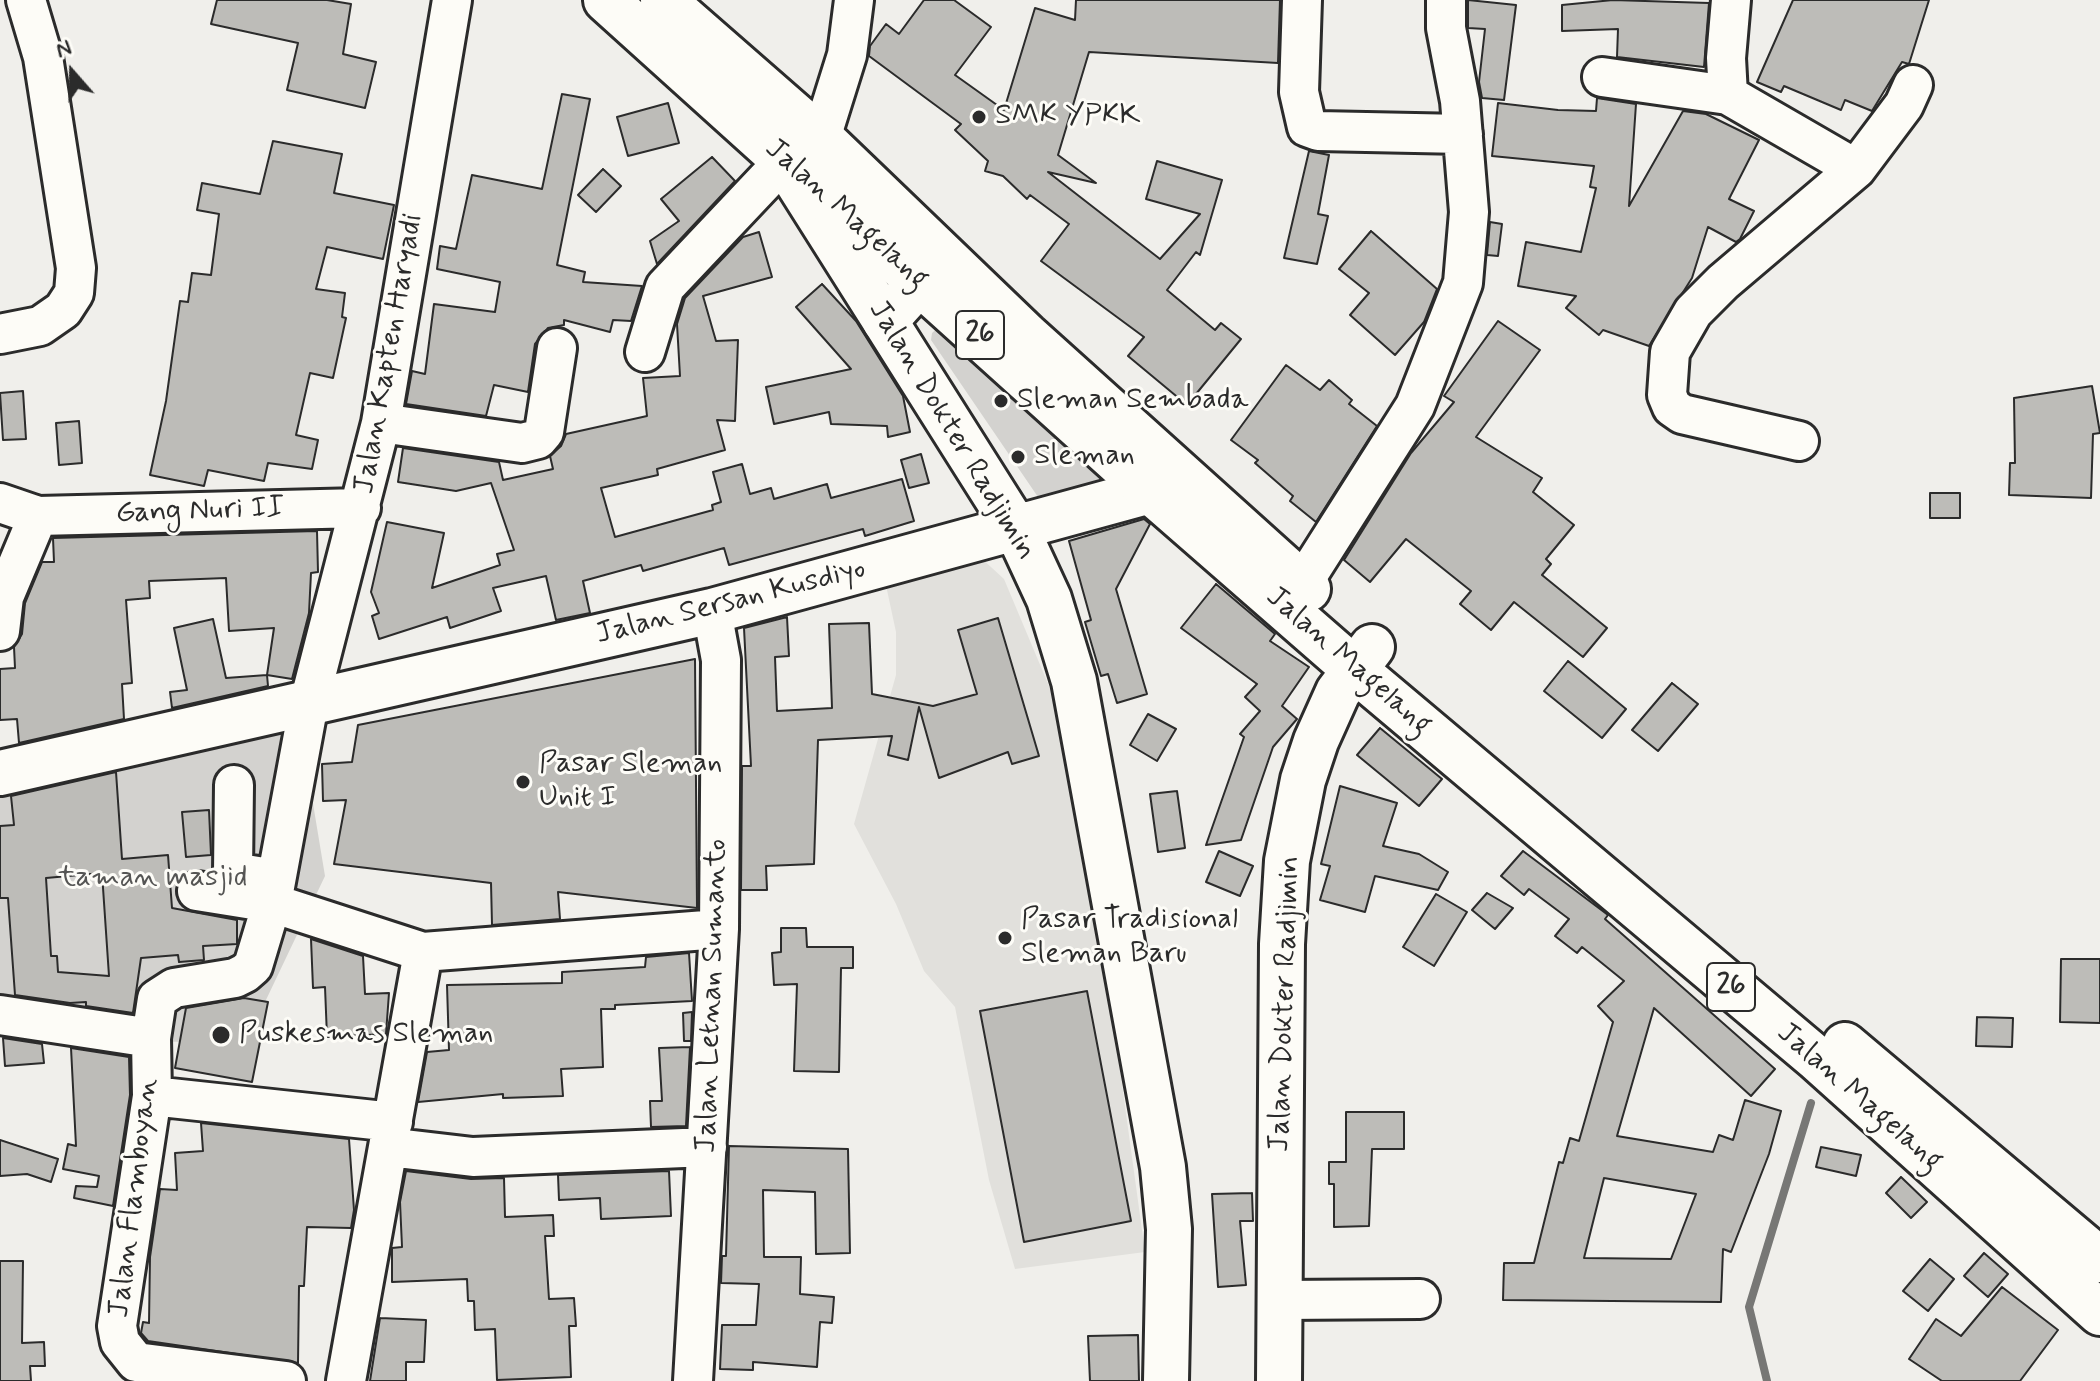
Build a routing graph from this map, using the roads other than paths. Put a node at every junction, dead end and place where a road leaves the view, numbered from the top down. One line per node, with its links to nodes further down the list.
1 (26, 0): 18 (street)
2 (452, 0): 21 (street, Jalan Kapten Haryadi)
3 (606, 0): 14 (main road, Jalan Magelang / 26)
4 (663, 0): 13 (main road, Jalan Magelang / 26)
5 (854, 0): 13 (street)
6 (1302, 0): 12 (street)
7 (1446, 0): 12 (street)
8 (1731, 0): 11 (street)
9 (1602, 77): 11 (street)
10 (1913, 85): 15 (street)
11 (1728, 95): 15 (street)
12 (1463, 134): 28 (street)
13 (821, 138): 28 (main road, Jalan Magelang / 26)
14 (784, 161): 16 (main road, Jalan Magelang / 26); 17 (main road, Jalan Dokter Radjimin); 20 (street)
15 (1856, 169): 22 (street)
16 (921, 281): 17 (main road); 23 (main road, Jalan Magelang / 26)
17 (885, 321): 27 (main road, Jalan Dokter Radjimin)
18 (0, 334)
19 (557, 348): 21 (street)
20 (645, 352)
21 (381, 423): 25 (street, Jalan Kapten Haryadi)
22 (1799, 441)
23 (1150, 491): 27 (main road, Jalan Sersan Kusdiyo); 31 (main road, Jalan Magelang / 26)
24 (0, 503): 26 (street)
25 (361, 508): 26 (street, Gang Nuri II); 32 (street, Jalan Kapten Haryadi)
26 (38, 516): 30 (street)
27 (1017, 530): 29 (main road, Jalan Sersan Kusdiyo); 51 (main road, Jalan Dokter Radjimin)
28 (1302, 584): 31 (main road, Jalan Magelang / 26)
29 (712, 611): 32 (main road, Jalan Sersan Kusdiyo); 37 (street, Jalan Letnan Sumanto)
30 (0, 631)
31 (1363, 658): 44 (main road, Jalan Magelang / 26); 46 (main road, Jalan Dokter Radjimin); 47 (main road, Jalan Magelang / 26)
32 (309, 703): 33 (main road, Jalan Sersan Kusdiyo); 34 (street, Jalan Flamboyan)
33 (0, 773)
34 (288, 814): 36 (street, Jalan Flamboyan); 36 (street)
35 (197, 891): 36 (street)
36 (274, 891): 38 (street); 40 (street, Jalan Flamboyan)
37 (719, 929): 38 (street); 43 (street, Jalan Letnan Sumanto)
38 (423, 952): 42 (street)
39 (0, 1015): 40 (street)
40 (151, 1038): 41 (street, Jalan Flamboyan)
41 (152, 1096): 42 (street); 48 (street, Jalan Flamboyan)
42 (390, 1134): 43 (street); 49 (street)
43 (707, 1147): 50 (street, Jalan Letnan Sumanto)
44 (2100, 1260)
45 (1420, 1299): 46 (street)
46 (1281, 1300): 52 (main road, Jalan Dokter Radjimin)
47 (2100, 1313)
48 (286, 1381)
49 (346, 1381)
50 (693, 1381)
51 (1166, 1381)
52 (1279, 1381)

